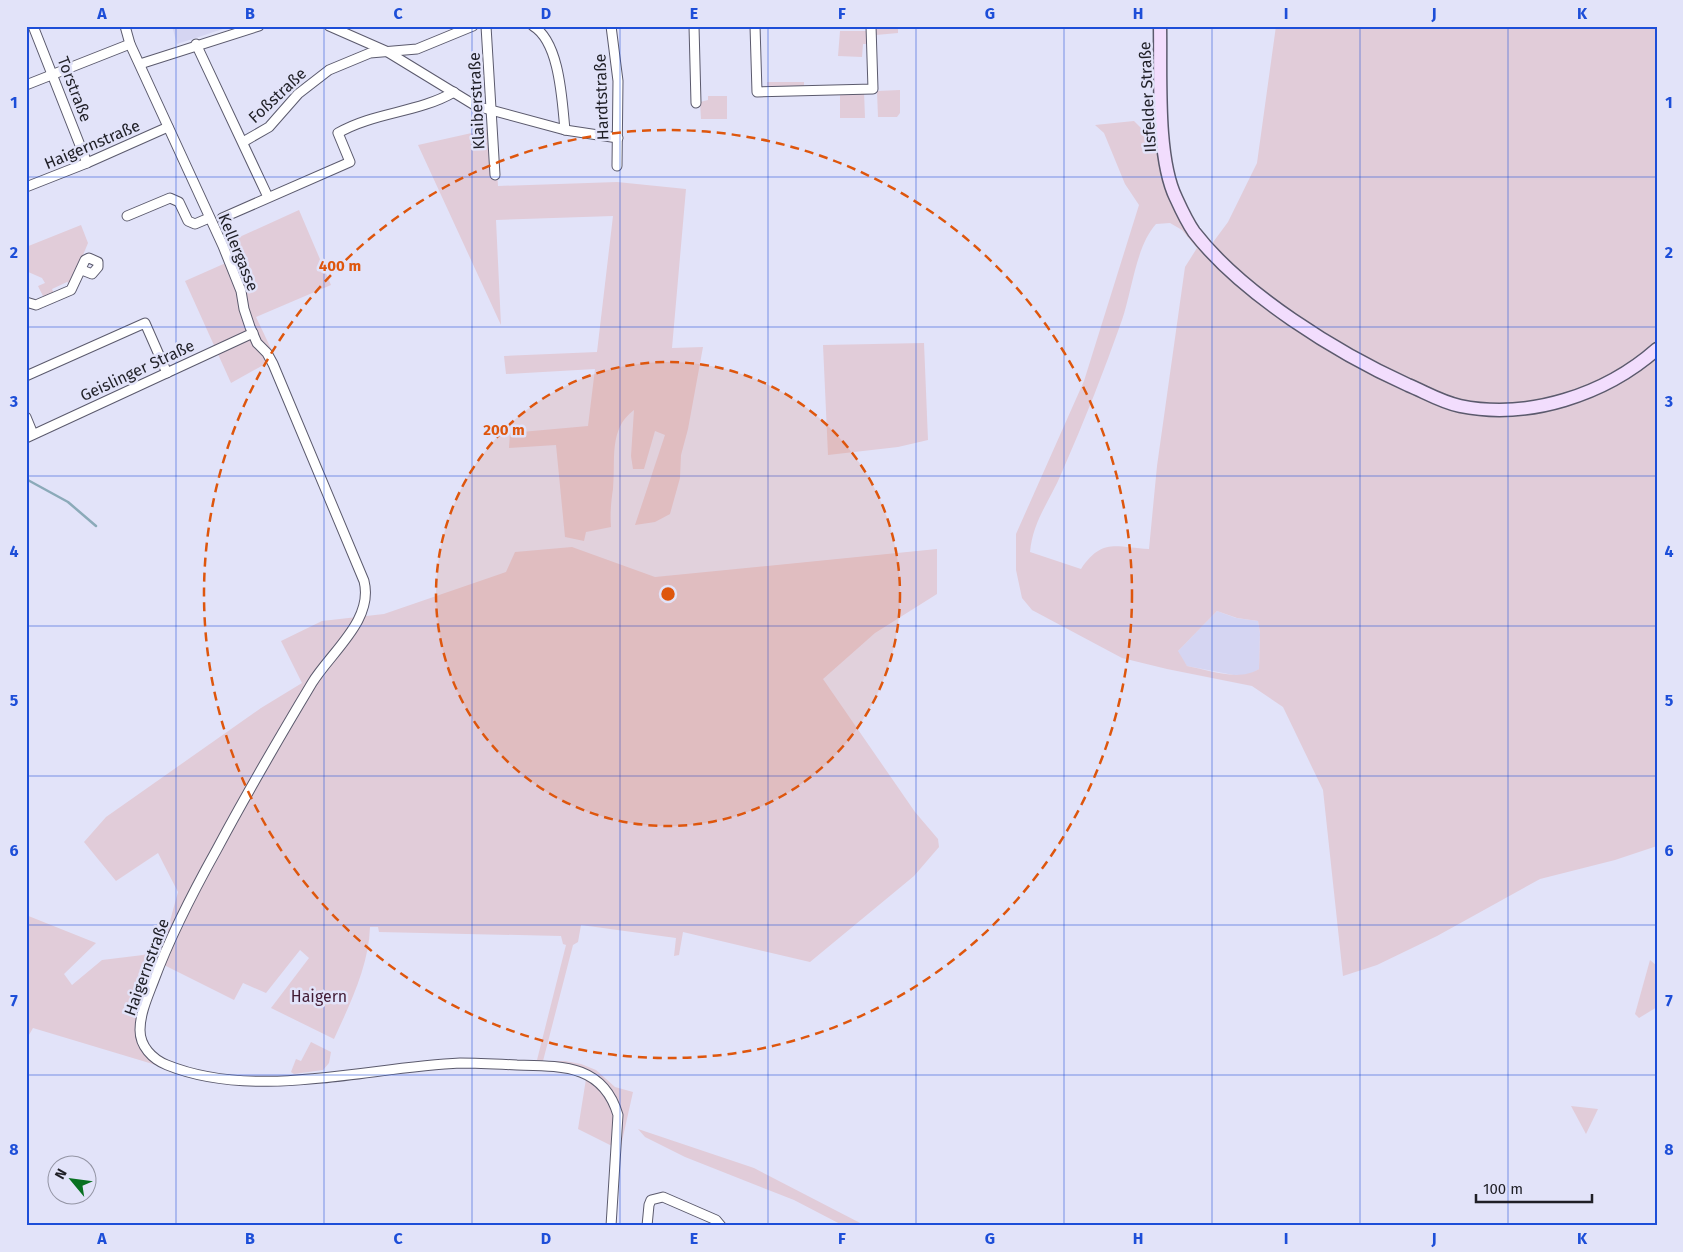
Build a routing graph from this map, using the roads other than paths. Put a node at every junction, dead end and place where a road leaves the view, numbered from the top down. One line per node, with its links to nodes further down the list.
1 (33, 26): 17 (street, Torstraße)
2 (124, 26): 13 (street, Kellergasse)
3 (259, 26): 14 (street)
4 (329, 26): 15 (street)
5 (472, 26): 15 (street, Foßstraße)
6 (486, 26): 21 (street, Klaiberstraße)
7 (532, 26): 23 (street)
8 (612, 26): 24 (street, Hardtstraße)
9 (694, 26): 20 (street)
10 (755, 26): 11 (street)
11 (871, 26)
12 (1160, 26): 37 (main road, Ilsfelder Straße)
13 (130, 44): 16 (street, Kellergasse); 17 (street)
14 (196, 44): 16 (street); 25 (street)
15 (386, 51): 19 (street); 25 (street, Foßstraße)
16 (140, 64): 22 (street, Kellergasse)
17 (54, 74): 18 (street); 26 (street, Torstraße)
18 (26, 85)
19 (454, 92): 21 (street); 30 (street)
20 (696, 103)
21 (491, 110): 23 (street); 28 (street, Klaiberstraße)
22 (168, 127): 26 (street, Haigernstraße); 32 (street, Kellergasse)
23 (565, 130): 24 (street)
24 (618, 138): 27 (street, Hardtstraße)
25 (243, 142): 30 (street)
26 (87, 163): 29 (street, Haigernstraße)
27 (617, 166)
28 (495, 175)
29 (26, 187)
30 (268, 197): 33 (street)
31 (127, 216): 32 (street)
32 (209, 218): 36 (street, Kellergasse)
33 (222, 218)
34 (82, 270): 35 (street)
35 (26, 302)
36 (253, 333): 38 (street, Geislinger Straße); 42 (street, Kellergasse)
37 (1657, 350)
38 (167, 373): 39 (street); 41 (street, Geislinger Straße)
39 (26, 376)
40 (26, 418): 41 (street, Geislinger Straße)
41 (30, 436)
42 (326, 488): 43 (street, Haigernstraße)
43 (611, 1226)
44 (647, 1226): 45 (street)
45 (720, 1226)

